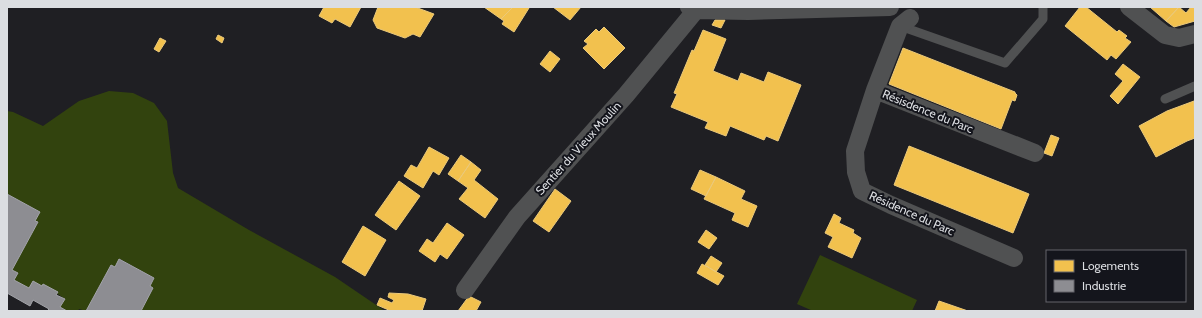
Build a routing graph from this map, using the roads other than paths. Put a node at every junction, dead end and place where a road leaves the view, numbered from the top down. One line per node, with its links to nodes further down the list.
1 (890, 7): 4 (street)
2 (1043, 7): 5 (lane)
3 (1129, 7): 6 (street)
4 (693, 9): 12 (street, Sentier du Vieux Moulin)
5 (908, 17): 8 (street, Résisdence du Parc)
6 (1195, 34)
7 (1195, 86): 9 (lane)
8 (875, 90): 10 (street, Résisdence du Parc); 11 (street, Résidence du Parc)
9 (1165, 99)
10 (1035, 153)
11 (1014, 258)
12 (465, 290)

